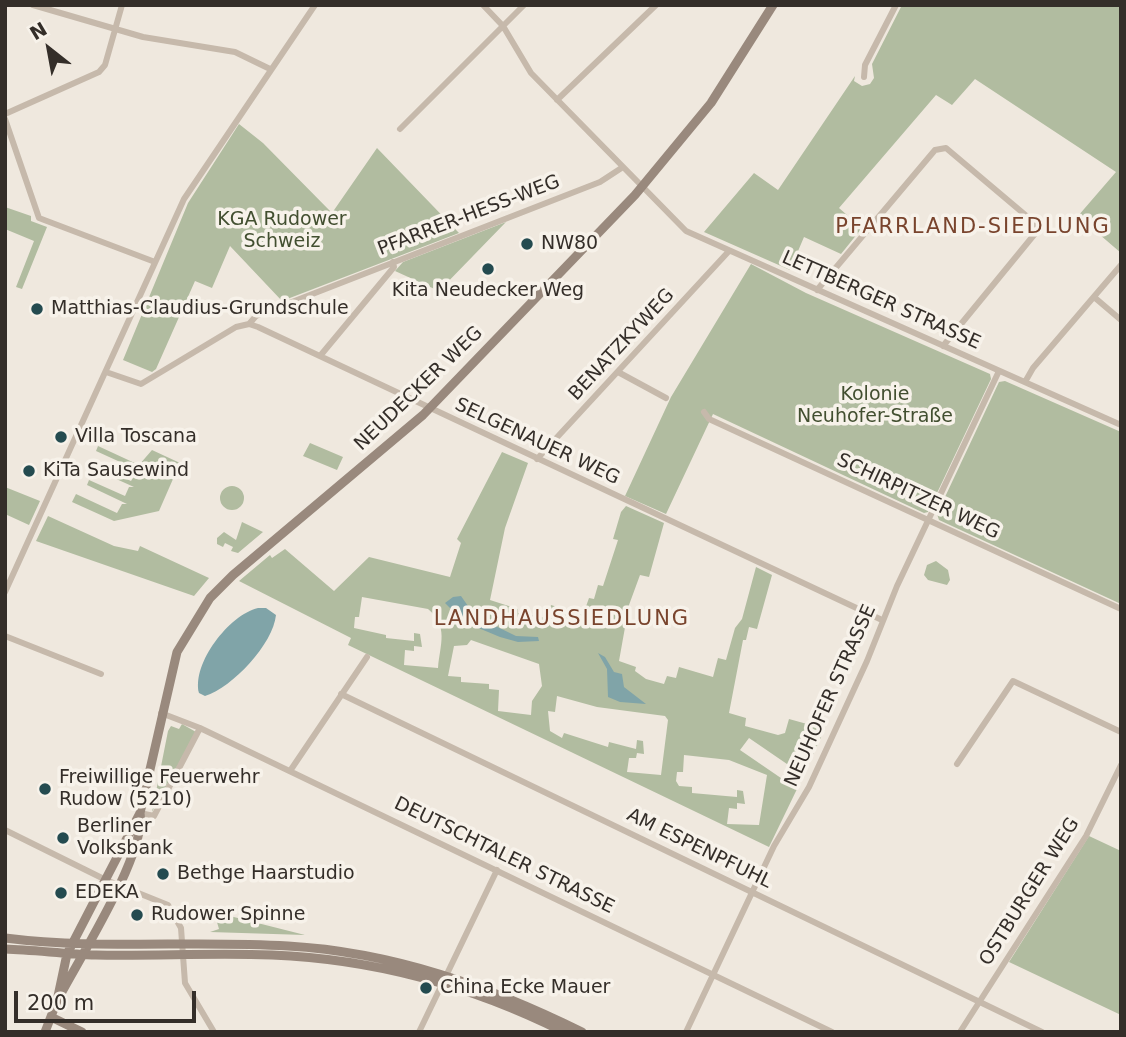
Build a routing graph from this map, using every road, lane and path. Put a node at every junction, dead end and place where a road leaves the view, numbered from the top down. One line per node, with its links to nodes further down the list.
1 (33, 5): 10 (street)
2 (122, 5): 10 (street)
3 (314, 5): 11 (street)
4 (483, 5): 9 (street, LETTBERGER STRASSE)
5 (524, 5): 9 (street)
6 (656, 5): 13 (street)
7 (773, 5): 17 (street, NEUDECKER WEG)
8 (896, 5): 12 (street)
9 (503, 26): 13 (street, LETTBERGER STRASSE); 15 (street)
10 (115, 30): 11 (street); 14 (street)
11 (270, 69): 19 (street)
12 (864, 77)
13 (557, 100): 16 (street, LETTBERGER STRASSE)
14 (5, 117): 19 (street)
15 (400, 129)
16 (623, 167): 17 (street, LETTBERGER STRASSE); 20 (street, PFARRER-HESS-WEG)
17 (642, 187): 18 (street, LETTBERGER STRASSE); 33 (street, NEUDECKER WEG)
18 (729, 251): 22 (street, LETTBERGER STRASSE); 29 (street, BENATZKYWEG)
19 (155, 262): 28 (street)
20 (393, 262): 25 (street, PFARRER-HESS-WEG); 27 (street)
21 (1121, 265): 23 (street)
22 (817, 290): 26 (street, LETTBERGER STRASSE); 26 (street)
23 (1094, 297): 24 (street); 31 (street)
24 (1121, 320)
25 (249, 324): 27 (street, SELGENAUER WEG); 28 (street)
26 (943, 346): 30 (street, LETTBERGER STRASSE)
27 (320, 356): 33 (street, SELGENAUER WEG)
28 (106, 372): 38 (street)
29 (618, 372): 32 (street); 36 (street, BENATZKYWEG)
30 (999, 372): 31 (street, LETTBERGER STRASSE); 37 (street, NEUHOFER STRASSE)
31 (1025, 382): 35 (street, LETTBERGER STRASSE)
32 (666, 398)
33 (429, 409): 36 (street, SELGENAUER WEG); 45 (street, NEUDECKER WEG)
34 (704, 412): 37 (street, SCHIRPITZER WEG)
35 (1121, 425)
36 (537, 459): 40 (street, SELGENAUER WEG)
37 (929, 520): 39 (street, SCHIRPITZER WEG); 40 (street, NEUHOFER STRASSE)
38 (5, 592)
39 (1121, 609)
40 (882, 620): 56 (street, NEUHOFER STRASSE)
41 (5, 636): 43 (street)
42 (367, 657): 44 (street)
43 (101, 674)
44 (341, 694): 50 (street); 56 (street, AM ESPENPFUHL)
45 (161, 713): 46 (street, DEUTSCHTALER STRASSE); 51 (street, NEUDECKER WEG)
46 (200, 728): 50 (street, DEUTSCHTALER STRASSE); 51 (street)
47 (1121, 732): 48 (street)
48 (957, 764)
49 (1121, 765): 71 (street, OSTBURGER WEG)
50 (290, 771): 53 (street, DEUTSCHTALER STRASSE)
51 (141, 813): 54 (street, NEUDECKER WEG); 55 (street, NEUDECKER WEG)
52 (5, 830): 54 (street)
53 (497, 870): 68 (street, DEUTSCHTALER STRASSE); 69 (street)
54 (106, 880): 55 (street); 58 (street, NEUDECKER WEG)
55 (118, 885): 59 (street, NEUDECKER WEG); 61 (street)
56 (752, 892): 68 (street, NEUHOFER STRASSE); 71 (street, AM ESPENPFUHL)
57 (5, 938): 58 (street)
58 (72, 944): 59 (street); 63 (street, NEUDECKER WEG)
59 (88, 944): 61 (street); 64 (street, NEUDECKER WEG)
60 (236, 944): 61 (street); 65 (street); 67 (street)
61 (181, 945): 66 (street)
62 (5, 948): 63 (street)
63 (67, 954): 64 (street); 70 (street, NEUDECKER WEG)
64 (81, 954): 66 (street); 70 (street, NEUDECKER WEG)
65 (323, 954): 67 (street); 69 (street)
66 (181, 955): 67 (street); 75 (street)
67 (236, 955)
68 (714, 975): 79 (street, NEUHOFER STRASSE); 80 (street, DEUTSCHTALER STRASSE)
69 (444, 979): 76 (street); 77 (street); 78 (street)
70 (57, 1001): 72 (street)
71 (979, 1001): 81 (street, OSTBURGER WEG); 82 (street, AM ESPENPFUHL)
72 (51, 1017): 73 (street); 74 (street)
73 (45, 1032)
74 (82, 1032)
75 (214, 1032)
76 (419, 1032)
77 (564, 1032)
78 (582, 1032)
79 (686, 1032)
80 (831, 1032)
81 (960, 1032)
82 (1042, 1032)

